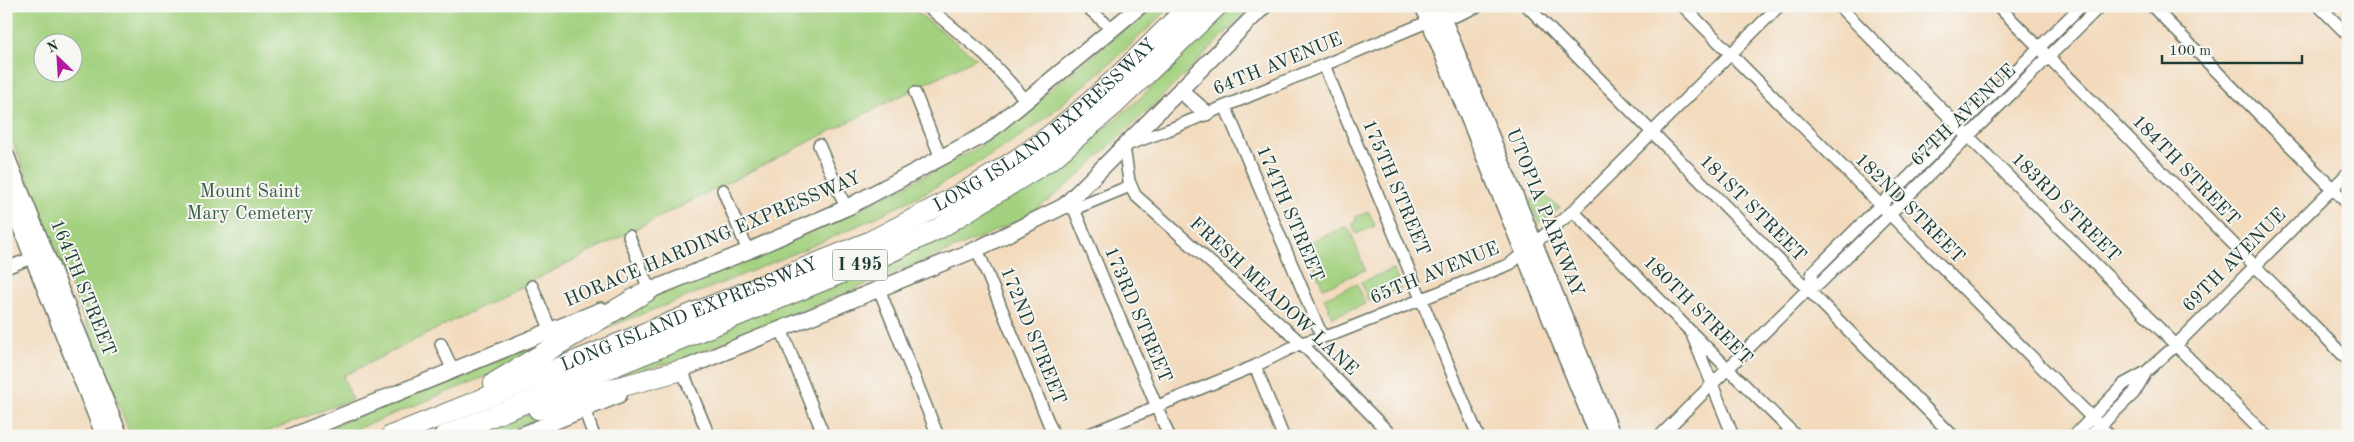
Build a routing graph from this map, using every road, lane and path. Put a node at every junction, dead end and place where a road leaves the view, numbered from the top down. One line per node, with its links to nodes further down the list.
1 (927, 6): 28 (street)
2 (1086, 6): 20 (street)
3 (1140, 6): 20 (main road, HORACE HARDING EXPRESSWAY)
4 (1189, 6): 77 (highway, LONG ISLAND EXPRESSWAY / I 495)
5 (1217, 6): 80 (highway, LONG ISLAND EXPRESSWAY / I 495)
6 (1264, 6): 26 (main road)
7 (1423, 6): 19 (main road, UTOPIA PARKWAY)
8 (1479, 6): 18 (street, 64TH AVENUE)
9 (1527, 6): 32 (street, 181ST STREET)
10 (1683, 6): 23 (street, 182ND STREET)
11 (1779, 6): 23 (street, 65TH AVENUE)
12 (1839, 6): 31 (street, 183RD STREET)
13 (1998, 6): 22 (street, 184TH STREET)
14 (2081, 6): 22 (street, 67TH AVENUE)
15 (2100, 6): 24 (street, 67TH AVENUE)
16 (2152, 6): 40 (street)
17 (2319, 6): 21 (street)
18 (1444, 9): 19 (street, 64TH AVENUE); 50 (main road, UTOPIA PARKWAY)
19 (1429, 21): 25 (street, 64TH AVENUE); 50 (main road, UTOPIA PARKWAY)
20 (1113, 30): 28 (main road, HORACE HARDING EXPRESSWAY)
21 (2348, 35)
22 (2040, 48): 24 (street, 184TH STREET); 31 (street, 67TH AVENUE)
23 (1730, 54): 32 (street, 65TH AVENUE); 44 (street, 182ND STREET)
24 (2049, 58): 33 (street, 67TH AVENUE); 54 (street, 184TH STREET)
25 (1324, 65): 29 (street, 64TH AVENUE); 60 (street, 175TH STREET)
26 (1180, 90): 30 (main road); 35 (main road)
27 (915, 93): 37 (street)
28 (1026, 100): 37 (main road, HORACE HARDING EXPRESSWAY)
29 (1225, 106): 30 (street, 64TH AVENUE); 64 (street, 174TH STREET)
30 (1206, 113): 35 (street, 64TH AVENUE)
31 (1959, 126): 33 (street, 183RD STREET); 44 (street, 67TH AVENUE)
32 (1652, 132): 47 (street, 65TH AVENUE); 59 (street, 181ST STREET)
33 (1969, 135): 48 (street, 67TH AVENUE); 67 (street, 183RD STREET)
34 (819, 145): 45 (street)
35 (1124, 146): 39 (street); 46 (main road)
36 (6, 155): 53 (main road, 164TH STREET)
37 (941, 158): 45 (main road, HORACE HARDING EXPRESSWAY)
38 (2348, 174): 40 (street, 69TH AVENUE)
39 (1130, 186): 46 (street); 65 (street, FRESH MEADOW LANE)
40 (2333, 188): 43 (street); 54 (street, 69TH AVENUE)
41 (723, 190): 52 (street)
42 (6, 191): 53 (main road, 164TH STREET)
43 (2348, 204)
44 (1881, 205): 48 (street, 182ND STREET); 59 (street, 67TH AVENUE)
45 (846, 208): 52 (main road, HORACE HARDING EXPRESSWAY)
46 (1069, 208): 51 (main road); 75 (street, 173RD STREET)
47 (1573, 211): 50 (street, 65TH AVENUE); 63 (street, 180TH STREET)
48 (1890, 214): 59 (street, 67TH AVENUE); 78 (street, 182ND STREET)
49 (629, 236): 58 (street)
50 (1529, 248): 60 (street, 65TH AVENUE); 96 (main road, UTOPIA PARKWAY); 97 (main road, UTOPIA PARKWAY)
51 (977, 249): 57 (main road); 90 (street, 172ND STREET)
52 (748, 251): 58 (main road, HORACE HARDING EXPRESSWAY)
53 (39, 255): 55 (street); 81 (main road, 164TH STREET); 82 (main road, 164TH STREET)
54 (2254, 267): 67 (street, 69TH AVENUE); 68 (street, 184TH STREET)
55 (6, 268)
56 (532, 286): 62 (street)
57 (879, 289): 61 (main road); 89 (street)
58 (649, 290): 62 (main road, HORACE HARDING EXPRESSWAY); 77 (highway)
59 (1808, 290): 70 (street, 67TH AVENUE); 101 (street, 181ST STREET)
60 (1422, 299): 64 (street, 65TH AVENUE); 95 (street, 175TH STREET)
61 (781, 329): 71 (main road); 88 (street)
62 (551, 331): 72 (main road, HORACE HARDING EXPRESSWAY)
63 (1692, 333): 70 (street, 180TH STREET); 74 (street)
64 (1322, 336): 65 (street, 65TH AVENUE)
65 (1302, 343): 69 (street, 65TH AVENUE); 94 (street, FRESH MEADOW LANE)
66 (442, 344): 72 (street)
67 (2176, 345): 73 (street, 69TH AVENUE); 105 (street, 183RD STREET)
68 (2348, 360)
69 (1255, 366): 75 (street, 65TH AVENUE); 93 (street)
70 (1729, 368): 74 (street, 67TH AVENUE); 100 (street, 180TH STREET)
71 (682, 370): 76 (main road); 80 (highway); 87 (street)
72 (453, 371): 83 (main road, HORACE HARDING EXPRESSWAY)
73 (2146, 372): 78 (street, 69TH AVENUE); 79 (street, 69TH AVENUE)
74 (1712, 385): 98 (street, 67TH AVENUE); 99 (street)
75 (1157, 407): 91 (street, 65TH AVENUE); 92 (street, 173RD STREET)
76 (584, 409): 85 (main road); 86 (street)
77 (439, 416): 84 (highway, LONG ISLAND EXPRESSWAY / I 495)
78 (2092, 418): 79 (street, 182ND STREET); 102 (street, 69TH AVENUE)
79 (2101, 426): 103 (street, 69TH AVENUE); 104 (street, 182ND STREET)
80 (447, 435)
81 (104, 436)
82 (120, 436)
83 (292, 436)
84 (391, 436)
85 (519, 436)
86 (594, 436)
87 (709, 436)
88 (824, 436)
89 (938, 436)
90 (1054, 436)
91 (1085, 436)
92 (1169, 436)
93 (1283, 436)
94 (1392, 436)
95 (1478, 436)
96 (1598, 436)
97 (1613, 436)
98 (1660, 436)
99 (1733, 436)
100 (1796, 436)
101 (1953, 436)
102 (2074, 436)
103 (2090, 436)
104 (2110, 436)
105 (2266, 436)

